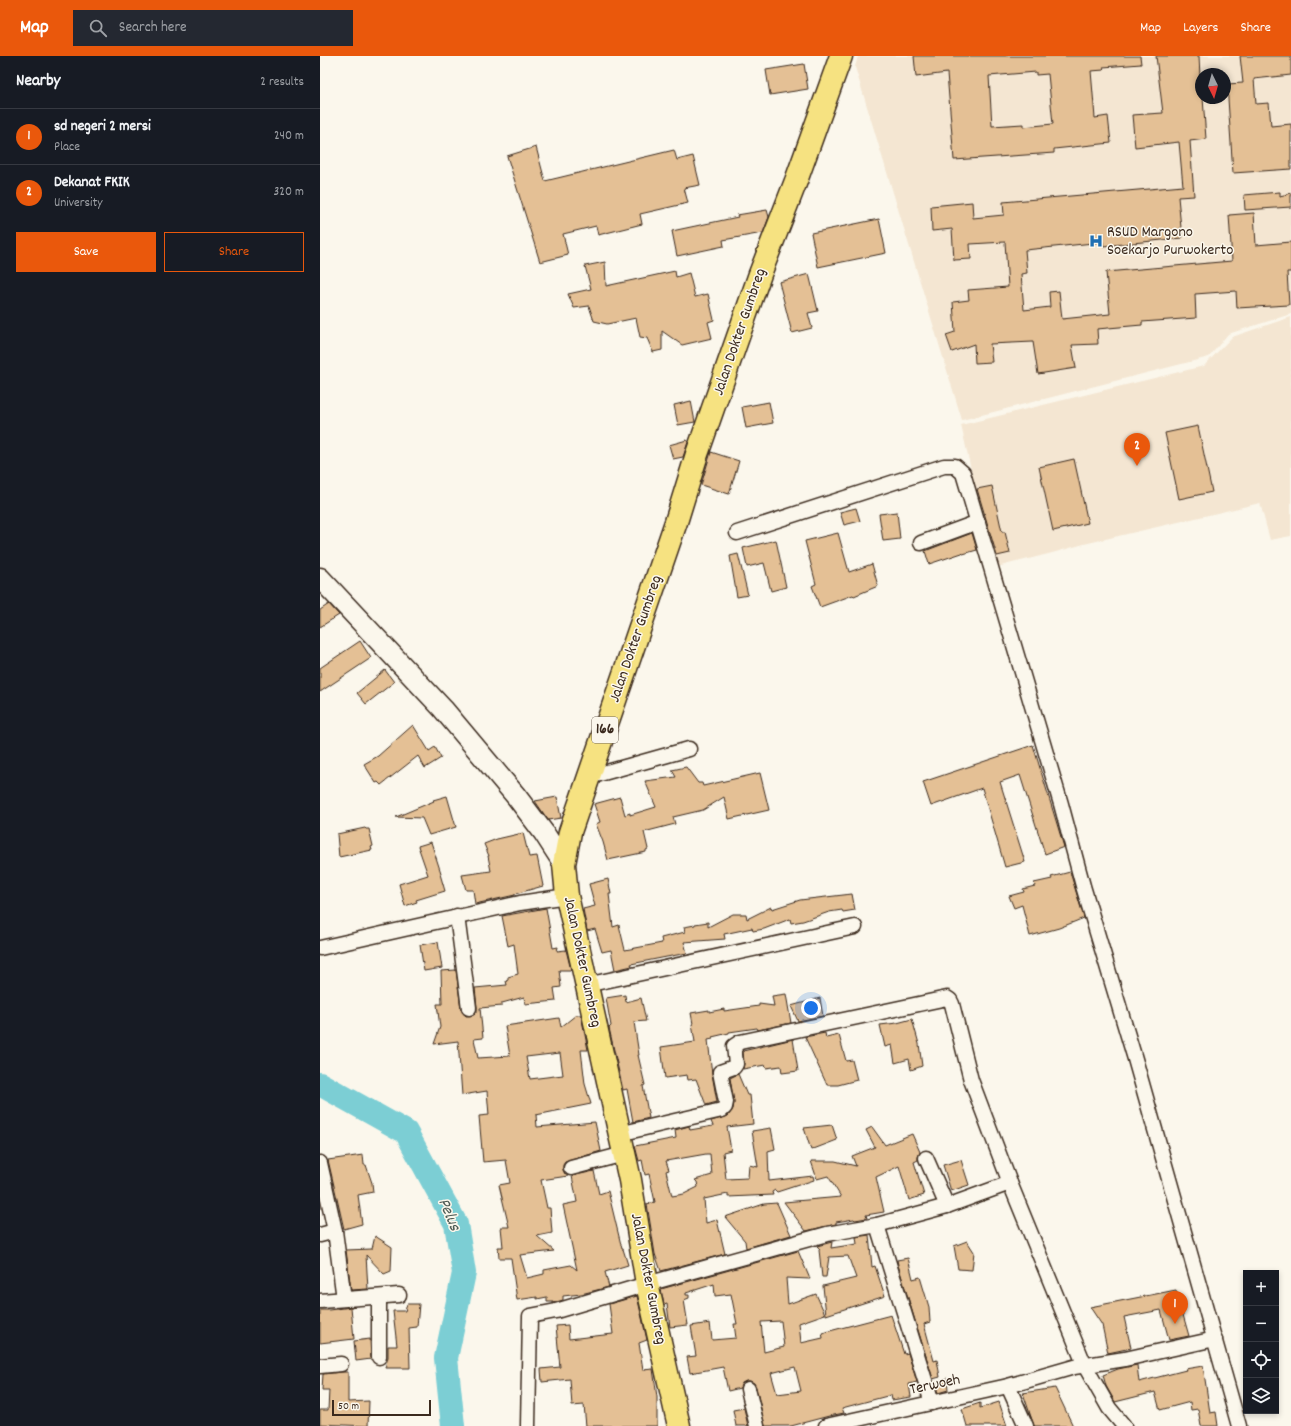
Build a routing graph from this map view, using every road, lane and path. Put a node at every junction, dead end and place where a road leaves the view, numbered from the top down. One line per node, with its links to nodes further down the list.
1 (841, 56): 7 (main road, Jalan Dokter Gumbreg / 166)
2 (978, 522): 3 (street); 4 (street); 29 (street)
3 (737, 532)
4 (921, 543)
5 (320, 578): 8 (street)
6 (690, 749): 7 (street)
7 (589, 777): 8 (main road, Jalan Dokter Gumbreg / 166)
8 (564, 864): 9 (main road, Jalan Dokter Gumbreg / 166)
9 (566, 896): 10 (street); 13 (main road, Jalan Dokter Gumbreg / 166)
10 (457, 916): 12 (street); 14 (street)
11 (855, 927): 13 (street)
12 (320, 948)
13 (586, 985): 15 (main road, Jalan Dokter Gumbreg / 166)
14 (469, 1008)
15 (621, 1144): 18 (street); 19 (street); 24 (main road, Jalan Dokter Gumbreg / 166)
16 (926, 1158): 20 (street)
17 (320, 1165): 22 (street)
18 (570, 1168)
19 (1010, 1183): 20 (street); 33 (street)
20 (947, 1206): 21 (street)
21 (877, 1225): 24 (street); 36 (street)
22 (335, 1231): 23 (street); 27 (street)
23 (320, 1235)
24 (647, 1284): 37 (street); 38 (main road, Jalan Dokter Gumbreg / 166)
25 (399, 1295): 26 (street)
26 (379, 1297): 27 (street); 30 (street)
27 (344, 1299): 28 (street)
28 (320, 1301)
29 (1215, 1339): 33 (street, Terwoeh); 43 (street)
30 (379, 1358)
31 (341, 1364): 32 (street)
32 (320, 1366)
33 (1080, 1366): 34 (street, Terwoeh); 42 (street)
34 (1008, 1386): 36 (street, Terwoeh); 41 (street)
35 (748, 1389): 39 (street)
36 (932, 1403): 40 (street, Terwoeh)
37 (528, 1426)
38 (678, 1426)
39 (757, 1426)
40 (826, 1426)
41 (1026, 1426)
42 (1124, 1426)
43 (1239, 1426)

